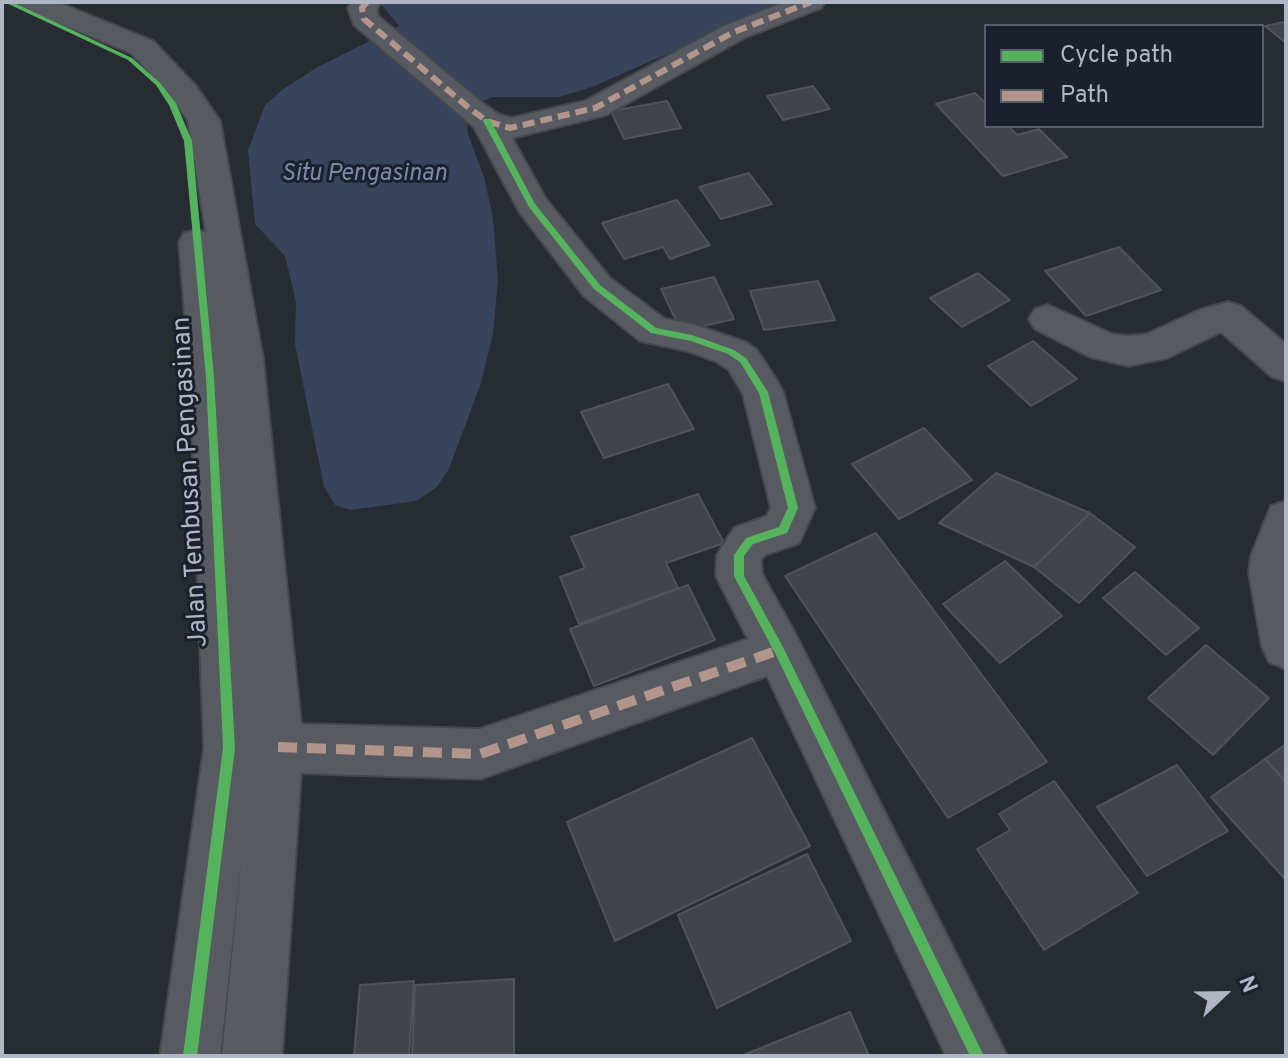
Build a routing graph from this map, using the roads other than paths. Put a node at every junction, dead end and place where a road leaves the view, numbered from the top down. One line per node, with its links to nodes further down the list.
1 (7, 2): 6 (street, Jalan Tembusan Pengasinan)
2 (32, 2): 6 (street, Jalan Tembusan Pengasinan)
3 (811, 2): 5 (street)
4 (365, 10): 5 (street)
5 (478, 115): 11 (street)
6 (194, 124): 12 (street, Jalan Tembusan Pengasinan); 13 (street, Jalan Tembusan Pengasinan)
7 (1048, 319): 8 (street)
8 (1286, 366)
9 (1286, 519): 10 (street)
10 (1286, 647)
11 (779, 650): 12 (street); 16 (street)
12 (278, 747): 13 (street); 15 (street, Jalan Tembusan Pengasinan)
13 (229, 748): 14 (street, Jalan Tembusan Pengasinan)
14 (190, 1056)
15 (252, 1056)
16 (977, 1056)

